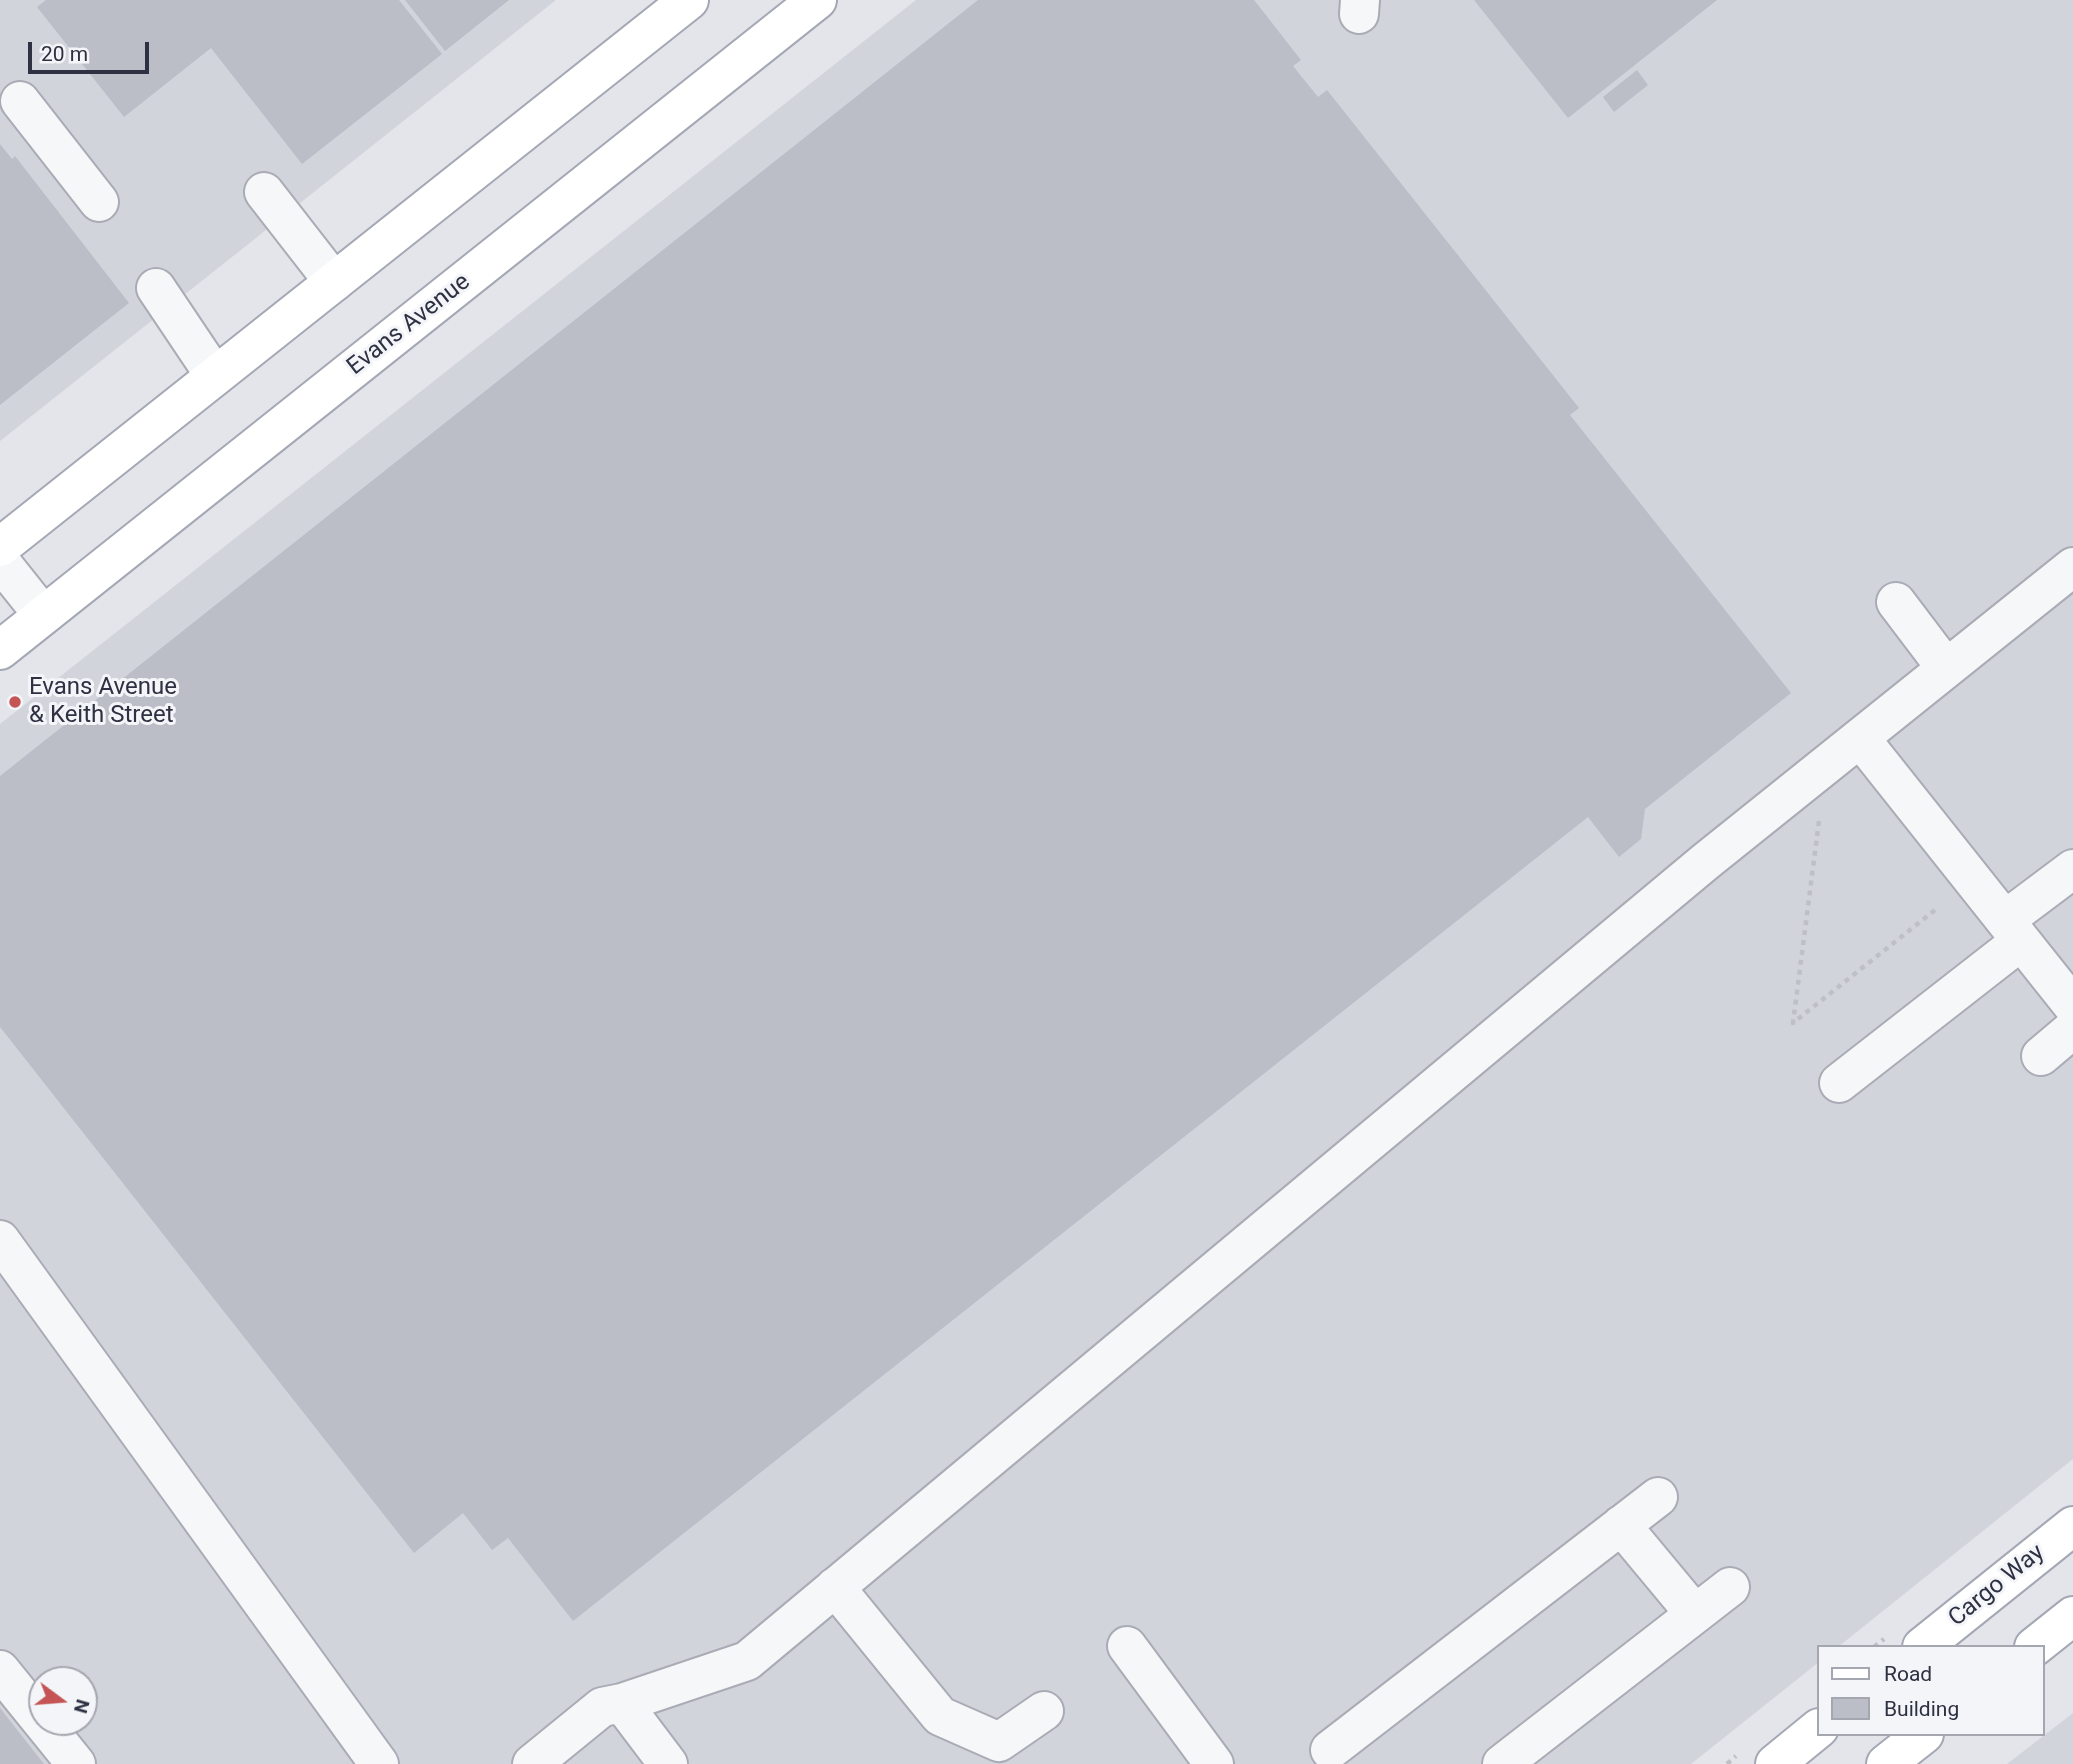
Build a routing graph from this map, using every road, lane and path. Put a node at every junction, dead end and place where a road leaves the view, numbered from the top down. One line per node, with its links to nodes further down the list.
1 (817, 0): 13 (main road, Evans Avenue)
2 (679, 3): 6 (main road)
3 (20, 101): 5 (street)
4 (264, 192): 6 (street)
5 (99, 202)
6 (334, 282): 8 (main road)
7 (156, 288): 8 (street)
8 (215, 376): 9 (main road)
9 (0, 547)
10 (0, 561): 13 (street)
11 (2073, 567): 15 (street)
12 (1896, 601): 15 (street)
13 (43, 615): 14 (main road, Evans Avenue)
14 (0, 650)
15 (1946, 668): 16 (street)
16 (1860, 738): 20 (street); 29 (street)
17 (1820, 815): 19 (path)
18 (2073, 869): 20 (street)
19 (1935, 910)
20 (2013, 931): 21 (street); 24 (street)
21 (2073, 1006)
22 (2073, 1029): 23 (street)
23 (2041, 1056)
24 (1839, 1083)
25 (0, 1240): 43 (street)
26 (1658, 1497): 27 (street)
27 (1621, 1525): 31 (street); 41 (street)
28 (2073, 1526): 33 (main road, Cargo Way)
29 (835, 1587): 37 (street); 38 (street)
30 (1730, 1587): 31 (street)
31 (1695, 1614): 47 (street)
32 (2073, 1616): 34 (main road)
33 (1924, 1645)
34 (2037, 1645)
35 (1127, 1646): 46 (street)
36 (0, 1670): 42 (street)
37 (622, 1703): 44 (street); 45 (street)
38 (1044, 1710)
39 (1818, 1729): 48 (main road)
40 (1921, 1736): 49 (main road)
41 (1330, 1750)
42 (76, 1764)
43 (379, 1764)
44 (532, 1764)
45 (668, 1764)
46 (1214, 1764)
47 (1502, 1764)
48 (1775, 1764)
49 (1886, 1764)

